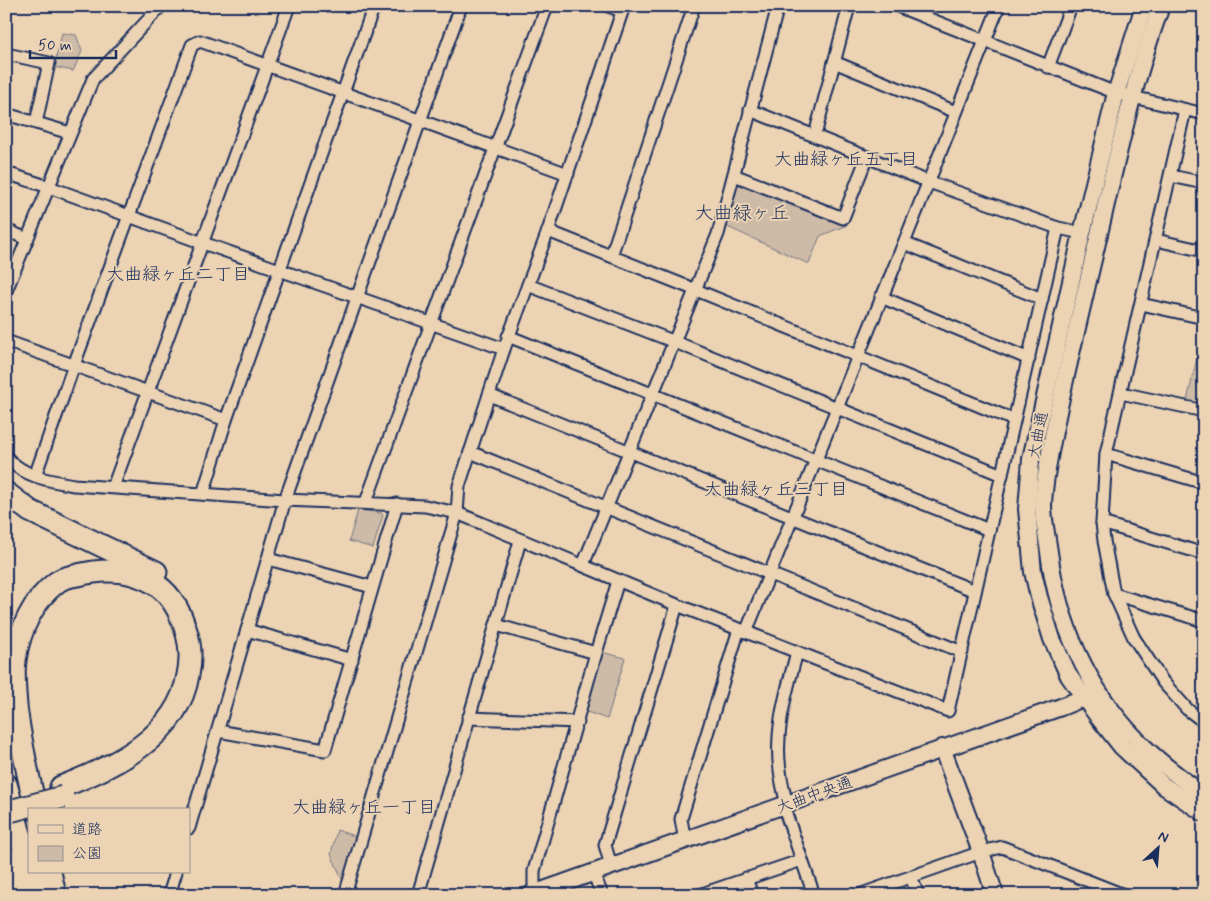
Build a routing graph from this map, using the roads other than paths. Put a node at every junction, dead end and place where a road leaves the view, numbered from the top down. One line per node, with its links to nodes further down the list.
1 (161, 6): 31 (street)
2 (289, 6): 20 (street)
3 (374, 6): 22 (street)
4 (461, 6): 29 (street)
5 (547, 6): 33 (street)
6 (608, 6): 15 (street)
7 (694, 6): 52 (street)
8 (778, 6): 24 (street)
9 (849, 6): 19 (street)
10 (897, 6): 16 (street)
11 (999, 6): 17 (street)
12 (1071, 6): 21 (street)
13 (1144, 6): 23 (street, 大曲通)
14 (1161, 6): 23 (street, 大曲通)
15 (623, 9): 36 (street)
16 (921, 11): 17 (street)
17 (986, 40): 21 (street); 26 (street)
18 (6, 54): 30 (street)
19 (834, 62): 26 (street); 32 (street)
20 (267, 65): 22 (street); 42 (street); 49 (street)
21 (1048, 67): 23 (street)
22 (343, 93): 29 (street); 53 (street)
23 (1123, 95): 25 (street); 46 (street, 大曲通); 115 (street, 大曲通)
24 (750, 110): 32 (street); 37 (street)
25 (1186, 110): 28 (street); 38 (street)
26 (956, 112): 39 (street)
27 (6, 114): 30 (street)
28 (1204, 114)
29 (421, 121): 33 (street); 57 (street)
30 (36, 123): 31 (street)
31 (70, 133): 41 (street)
32 (815, 135): 34 (street)
33 (495, 147): 36 (street); 62 (street)
34 (867, 157): 37 (street); 39 (street)
35 (6, 173): 41 (street)
36 (568, 174): 45 (street)
37 (734, 174): 55 (street)
38 (1171, 176): 40 (street); 48 (street)
39 (929, 182): 43 (street); 50 (street)
40 (1204, 183)
41 (49, 187): 42 (street); 47 (street)
42 (128, 216): 49 (street); 69 (street)
43 (1058, 228): 46 (street); 59 (street)
44 (6, 230): 47 (street)
45 (548, 231): 52 (street); 54 (street)
46 (1082, 233): 115 (street, 大曲通)
47 (27, 239): 56 (street)
48 (1156, 240): 51 (street); 60 (street)
49 (203, 243): 53 (street); 70 (street)
50 (904, 243): 58 (street); 59 (street)
51 (1204, 251)
52 (611, 256): 55 (street)
53 (280, 270): 57 (street); 76 (street)
54 (528, 285): 63 (street); 65 (street)
55 (696, 290): 65 (street); 67 (street)
56 (6, 291)
57 (357, 298): 62 (street); 89 (street)
58 (881, 298): 67 (street); 68 (street)
59 (1042, 300): 68 (street)
60 (1141, 304): 61 (street); 71 (street)
61 (1204, 318)
62 (431, 324): 66 (street); 90 (street)
63 (508, 336): 66 (street); 72 (street)
64 (6, 341): 69 (street)
65 (675, 342): 72 (street); 74 (street)
66 (504, 349): 73 (street)
67 (857, 356): 74 (street); 77 (street)
68 (1029, 359): 77 (street)
69 (74, 365): 70 (street); 84 (street)
70 (148, 392): 76 (street); 86 (street)
71 (1121, 393): 75 (street); 80 (street)
72 (654, 394): 79 (street); 82 (street)
73 (489, 395): 78 (street); 79 (street)
74 (837, 408): 82 (street); 83 (street)
75 (1204, 411)
76 (226, 420): 88 (street)
77 (1014, 420): 83 (street)
78 (470, 452): 92 (street); 93 (street)
79 (630, 452): 92 (street); 94 (street)
80 (1106, 454): 85 (street); 95 (street)
81 (6, 457): 84 (street)
82 (815, 459): 94 (street); 96 (street)
83 (1002, 475): 96 (street)
84 (35, 476): 86 (street)
85 (1204, 483)
86 (113, 488): 88 (street)
87 (6, 493): 122 (highway)
88 (203, 494): 89 (street)
89 (285, 500): 90 (street); 99 (street)
90 (366, 502): 91 (street)
91 (397, 504): 93 (street); 103 (street)
92 (608, 508): 100 (street); 101 (street)
93 (457, 513): 97 (street); 147 (street)
94 (792, 517): 101 (street); 104 (street)
95 (1102, 524): 98 (street); 105 (street)
96 (989, 530): 104 (street)
97 (520, 541): 100 (street); 108 (street)
98 (1204, 554)
99 (268, 559): 103 (street); 109 (street)
100 (583, 565): 102 (street)
101 (769, 573): 110 (street); 112 (street)
102 (618, 581): 106 (street); 113 (street)
103 (372, 587): 114 (street)
104 (975, 591): 112 (street)
105 (1114, 594): 107 (street); 117 (street)
106 (677, 605): 110 (street); 135 (street)
107 (1204, 621)
108 (496, 626): 113 (street); 116 (street)
109 (247, 630): 114 (street); 119 (street)
110 (742, 630): 111 (street); 130 (street)
111 (797, 652): 112 (street); 125 (street)
112 (962, 652)
113 (596, 653): 118 (street)
114 (352, 660): 119 (street)
115 (1090, 693): 120 (street, 大曲中央通); 123 (street, 大曲通); 128 (street, 大曲通)
116 (468, 718): 118 (street); 148 (street)
117 (1203, 721)
118 (578, 722): 142 (street)
119 (218, 731): 129 (street)
120 (942, 748): 125 (street, 大曲中央通); 131 (street)
121 (6, 784): 134 (highway)
122 (62, 792): 124 (highway); 126 (highway); 127 (highway, bridge)
123 (1204, 794)
124 (6, 801)
125 (785, 805): 130 (street, 大曲中央通); 133 (street)
126 (36, 808)
127 (6, 812)
128 (1204, 813)
129 (190, 825)
130 (685, 841): 135 (street, 大曲中央通)
131 (981, 852): 140 (street); 155 (street); 156 (street)
132 (6, 857): 143 (highway)
133 (802, 860): 141 (street); 152 (street)
134 (28, 862)
135 (611, 866): 136 (street, 大曲中央通)
136 (593, 872): 142 (street, 大曲中央通); 149 (street)
137 (31, 874): 144 (highway)
138 (50, 874): 145 (highway)
139 (175, 874): 146 (street)
140 (911, 877): 153 (street); 154 (street)
141 (746, 878): 150 (street); 151 (street)
142 (532, 894)
143 (17, 895)
144 (37, 895)
145 (55, 895)
146 (169, 895)
147 (345, 895)
148 (418, 895)
149 (602, 895)
150 (699, 895)
151 (752, 895)
152 (814, 895)
153 (859, 895)
154 (918, 895)
155 (995, 895)
156 (1124, 895)

